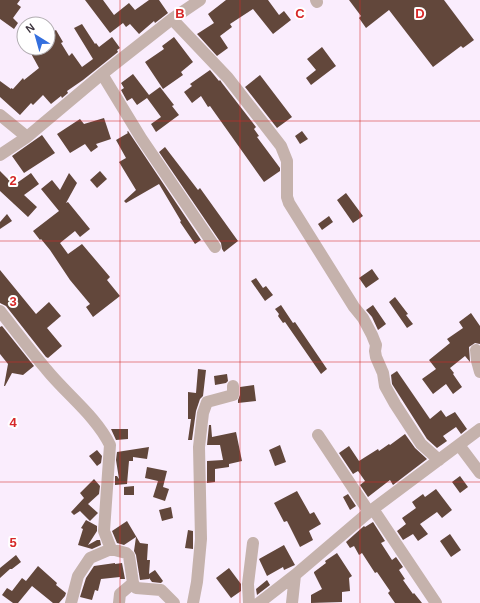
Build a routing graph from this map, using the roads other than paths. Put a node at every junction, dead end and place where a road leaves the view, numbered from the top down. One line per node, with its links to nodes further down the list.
1 (200, 0): 2 (street)
2 (172, 19): 3 (street); 15 (street)
3 (102, 74): 5 (street); 7 (street)
4 (0, 115): 5 (street)
5 (27, 137): 6 (street)
6 (0, 155)
7 (215, 247)
8 (0, 310): 19 (street)
9 (476, 350): 10 (street)
10 (480, 372)
11 (233, 386): 25 (street)
12 (480, 429): 14 (street)
13 (318, 435): 17 (street)
14 (460, 445): 15 (street); 16 (street)
15 (439, 460): 17 (street)
16 (480, 473)
17 (371, 510): 20 (street); 29 (street)
18 (253, 543): 26 (street)
19 (111, 549): 21 (street); 22 (street)
20 (295, 575): 27 (street); 28 (street)
21 (133, 584): 23 (street); 24 (street)
22 (71, 603)
23 (118, 603)
24 (174, 603)
25 (193, 603)
26 (249, 603)
27 (259, 603)
28 (292, 603)
29 (436, 603)

